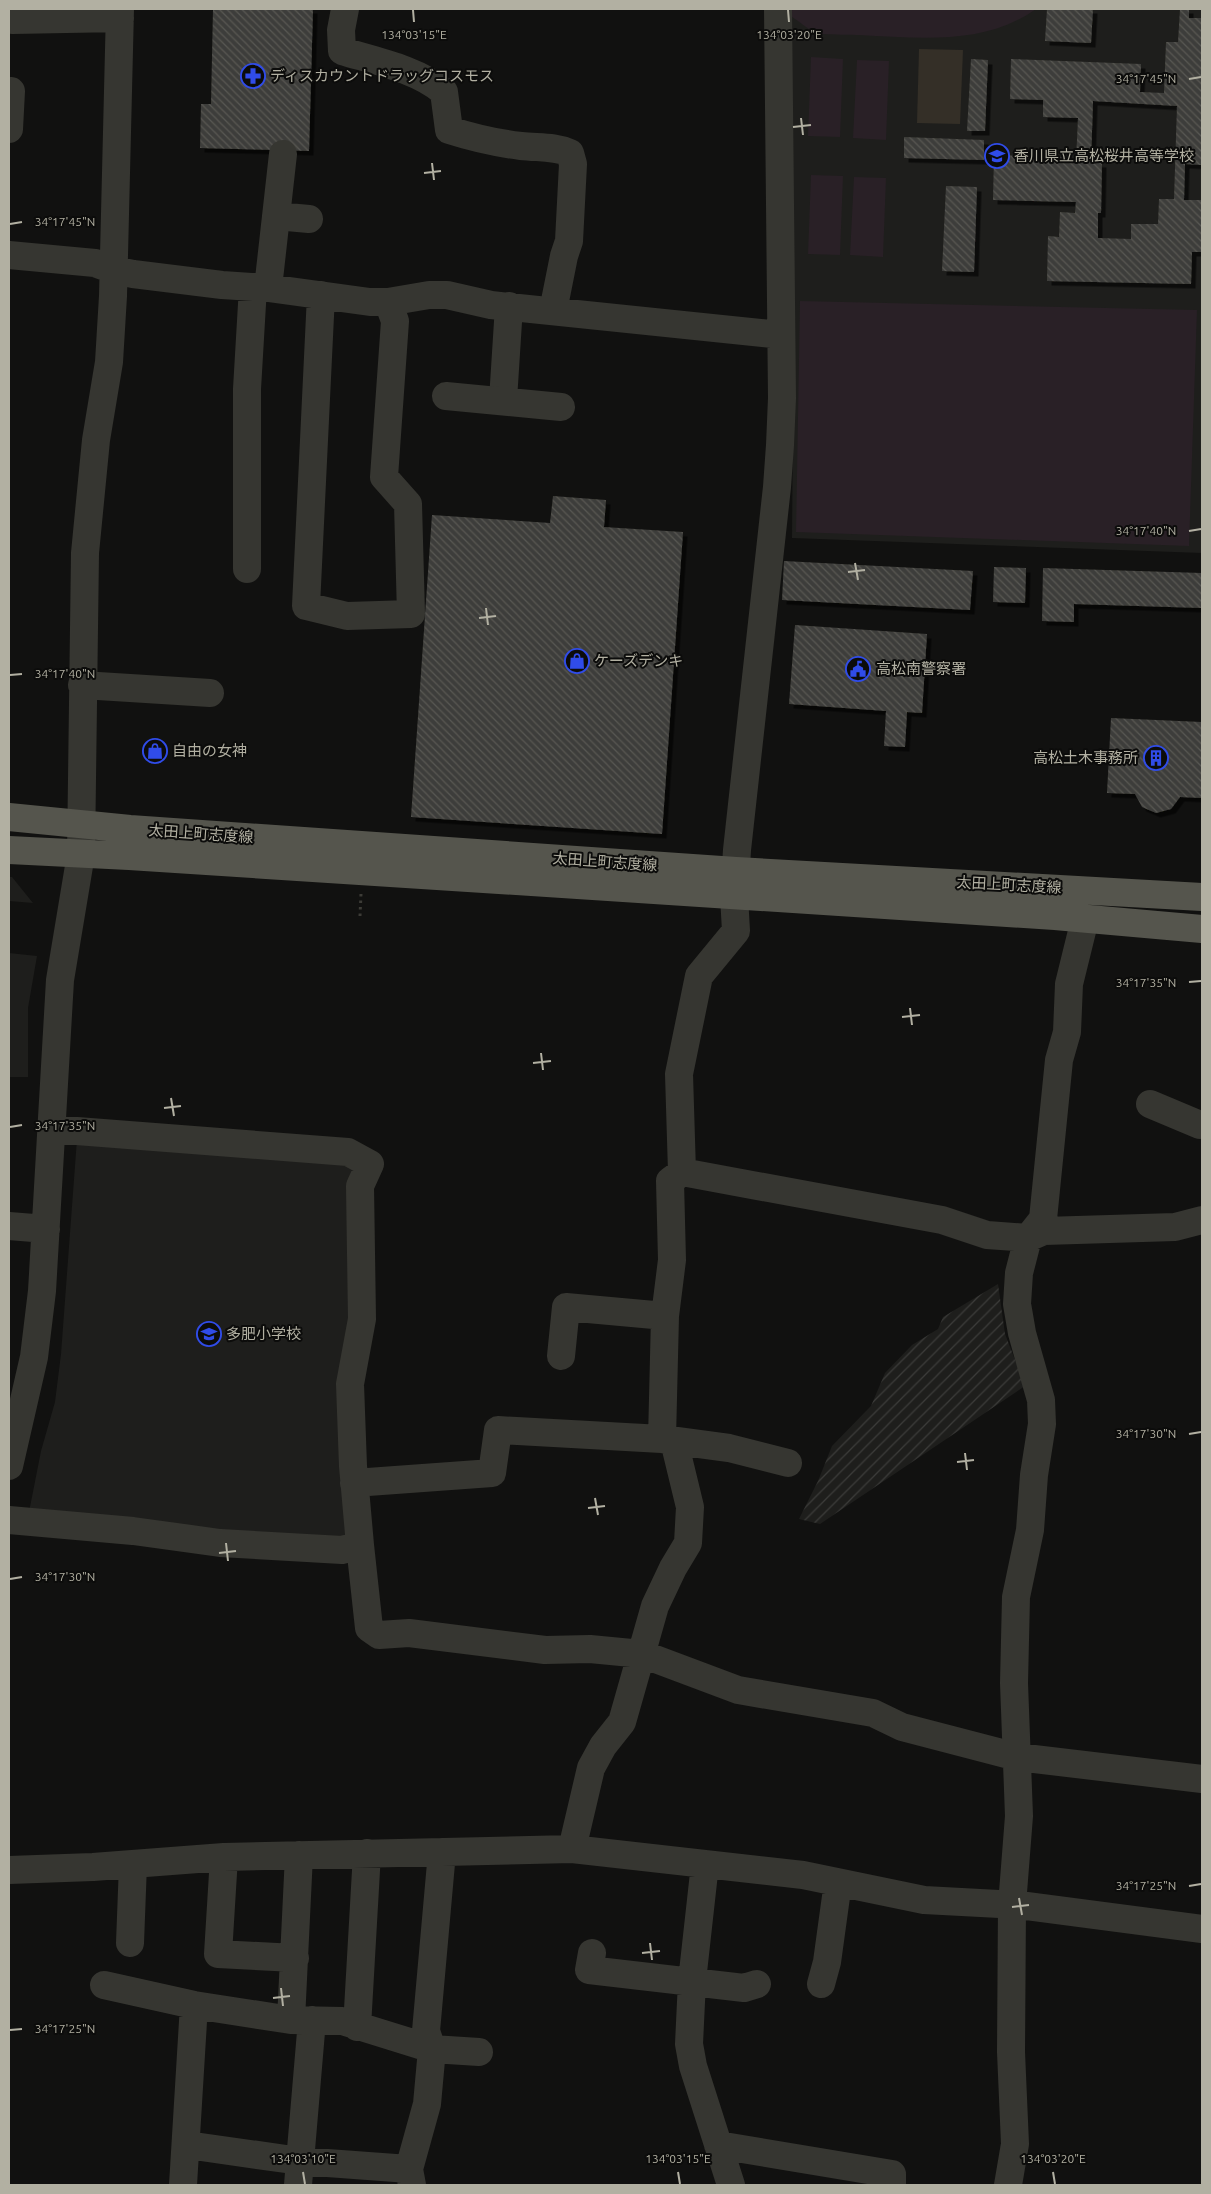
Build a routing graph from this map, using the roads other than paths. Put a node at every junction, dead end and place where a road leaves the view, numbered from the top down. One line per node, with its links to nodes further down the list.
1 (345, 9): 16 (street)
2 (778, 9): 17 (street)
3 (120, 13): 4 (street); 11 (street)
4 (9, 18)
5 (11, 91): 6 (street)
6 (9, 129)
7 (283, 154): 8 (street)
8 (276, 216): 9 (street); 12 (street)
9 (309, 220)
10 (9, 256): 11 (street)
11 (114, 270): 12 (street); 22 (street)
12 (261, 287): 13 (street); 21 (street)
13 (321, 295): 14 (street); 14 (street)
14 (388, 302): 15 (street)
15 (509, 306): 16 (street); 19 (street)
16 (554, 311): 17 (street)
17 (781, 335): 28 (street)
18 (446, 396): 19 (street)
19 (503, 400): 20 (street)
20 (561, 407)
21 (247, 569)
22 (82, 685): 23 (street); 25 (street)
23 (210, 694)
24 (9, 817): 25 (main road, 太田上町志度線)
25 (80, 824): 27 (street); 28 (main road, 太田上町志度線)
26 (9, 850): 27 (main road, 太田上町志度線)
27 (80, 854): 28 (main road, 太田上町志度線); 36 (street)
28 (735, 883): 29 (main road, 太田上町志度線); 31 (main road, 太田上町志度線); 37 (street)
29 (1058, 887): 30 (main road, 太田上町志度線); 31 (main road)
30 (1202, 897)
31 (1055, 916): 32 (main road, 太田上町志度線)
32 (1085, 919): 33 (main road, 太田上町志度線); 41 (street)
33 (1202, 929)
34 (1150, 1104): 35 (street)
35 (1202, 1123)
36 (52, 1129): 40 (street); 48 (street)
37 (682, 1172): 41 (street); 42 (street)
38 (1202, 1220): 41 (street)
39 (9, 1226): 40 (street)
40 (46, 1229): 44 (street)
41 (1028, 1238): 52 (street)
42 (665, 1316): 43 (street); 45 (street)
43 (561, 1356)
44 (17, 1397): 47 (street)
45 (668, 1440): 46 (street); 48 (street); 51 (street)
46 (788, 1464)
47 (9, 1466)
48 (354, 1483): 50 (street)
49 (9, 1520): 50 (street)
50 (360, 1545): 51 (street)
51 (642, 1654): 52 (street); 54 (street)
52 (1017, 1757): 53 (street); 63 (street)
53 (1202, 1778)
54 (572, 1849): 55 (street); 60 (street)
55 (442, 1852): 56 (street); 75 (street)
56 (367, 1853): 57 (street); 74 (street)
57 (299, 1855): 58 (street); 67 (street)
58 (224, 1857): 59 (street); 67 (street)
59 (132, 1864): 61 (street); 65 (street)
60 (705, 1864): 62 (street); 68 (street)
61 (9, 1870)
62 (838, 1882): 63 (street); 70 (street)
63 (1012, 1905): 64 (street); 84 (street)
64 (1202, 1929)
65 (130, 1943)
66 (592, 1953): 68 (street)
67 (295, 1958): 73 (street)
68 (692, 1981): 69 (street); 78 (street)
69 (757, 1984)
70 (821, 1984)
71 (104, 1985): 72 (street)
72 (194, 2005): 73 (street); 77 (street)
73 (302, 2020): 74 (street); 79 (street)
74 (357, 2027): 75 (street)
75 (432, 2049): 76 (street); 80 (street)
76 (479, 2052)
77 (187, 2145): 79 (street); 81 (street)
78 (718, 2145): 82 (street); 83 (street)
79 (299, 2173): 80 (street)
80 (411, 2177)
81 (183, 2185)
82 (731, 2185)
83 (892, 2185)
84 (1008, 2185)

